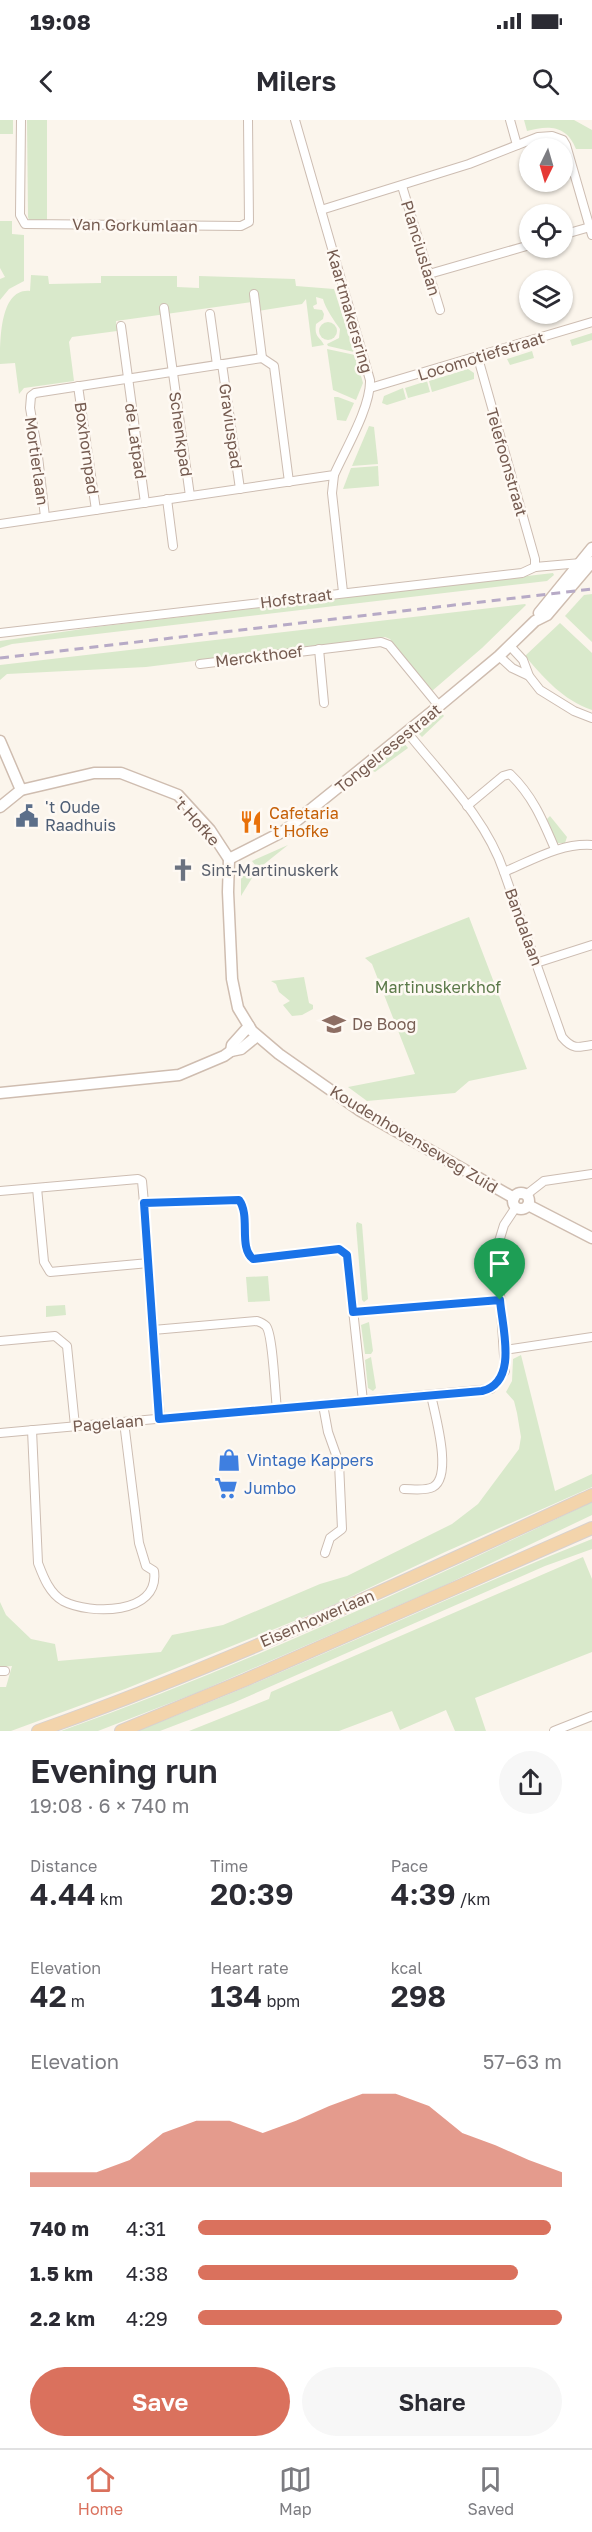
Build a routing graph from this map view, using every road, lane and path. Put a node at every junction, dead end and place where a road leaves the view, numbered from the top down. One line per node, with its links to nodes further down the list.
1 (21, 120): 2 (street, Van Gorkumlaan)
2 (248, 120)
3 (295, 120): 7 (street, Kaartmakersring)
4 (510, 120): 5 (street)
5 (517, 145): 6 (street); 8 (street)
6 (402, 186): 7 (street); 12 (street, Planciuslaan)
7 (321, 210): 25 (street, Kaartmakersring)
8 (589, 210): 9 (street)
9 (591, 231): 10 (street)
10 (573, 233)
11 (519, 247): 12 (street)
12 (429, 274): 15 (street, Planciuslaan)
13 (254, 294): 19 (street)
14 (164, 308): 22 (street)
15 (440, 310)
16 (210, 314): 21 (street)
17 (592, 322): 20 (street, Locomotiefstraat)
18 (121, 326): 23 (street)
19 (262, 358): 21 (street, Mortierlaan); 27 (street)
20 (478, 358): 25 (street, Locomotiefstraat); 38 (street, Telefoonstraat)
21 (220, 364): 22 (street, Mortierlaan); 28 (street, Graviuspad)
22 (173, 372): 23 (street, Mortierlaan); 29 (street, Schenkpad)
23 (128, 378): 24 (street, Mortierlaan); 31 (street, de Latpad)
24 (78, 386): 32 (street, Boxhornpad); 33 (street, Mortierlaan)
25 (370, 388): 26 (street, Kaartmakersring)
26 (333, 475): 27 (street); 39 (street)
27 (289, 482): 28 (street)
28 (240, 489): 29 (street)
29 (190, 496): 30 (street)
30 (167, 499): 31 (street); 35 (street)
31 (145, 503): 32 (street)
32 (96, 510): 33 (street)
33 (45, 517): 34 (street)
34 (0, 524)
35 (173, 546)
36 (592, 548): 37 (main road, Tongelresestraat)
37 (588, 563): 38 (street, Hofstraat); 41 (main road, Tongelresestraat)
38 (535, 567): 39 (street, Hofstraat)
39 (343, 592): 40 (street, Hofstraat)
40 (0, 633)
41 (510, 646): 43 (main road, Tongelresestraat); 45 (street)
42 (319, 649): 44 (street, Merckthoef); 46 (street, Merckthoef); 47 (street, Merckthoef)
43 (499, 656): 45 (street); 47 (main road, Tongelresestraat)
44 (200, 664)
45 (529, 676): 48 (street)
46 (324, 703)
47 (439, 706): 49 (main road, Tongelresestraat)
48 (592, 718)
49 (407, 732): 52 (street); 56 (main road, Tongelresestraat)
50 (0, 741): 51 (main road)
51 (21, 790): 53 (main road, 't Hofke); 56 (main road, 't Hofke)
52 (467, 806): 55 (street); 57 (street)
53 (0, 807)
54 (592, 845): 55 (street, Bandalaan)
55 (555, 849): 57 (street, Bandalaan)
56 (229, 859): 60 (main road, 't Hofke)
57 (504, 872): 59 (street, Bandalaan)
58 (592, 945): 59 (street)
59 (536, 963): 62 (street, Bandalaan)
60 (249, 1026): 61 (main road, 't Hofke); 63 (main road)
61 (257, 1036): 63 (main road); 69 (main road, Koudenhovenseweg Zuid)
62 (592, 1045)
63 (231, 1050): 64 (main road)
64 (0, 1093)
65 (592, 1174): 68 (street)
66 (37, 1188): 67 (street); 70 (street); 72 (street)
67 (0, 1191)
68 (527, 1200): 69 (main road); 71 (main road)
69 (515, 1202): 73 (street, Pagelaan)
70 (144, 1203): 72 (street); 74 (street)
71 (592, 1238)
72 (148, 1263): 75 (street)
73 (500, 1300): 74 (street); 78 (street, Pagelaan)
74 (353, 1312): 80 (street)
75 (153, 1330): 82 (street); 83 (street)
76 (592, 1337): 78 (street)
77 (0, 1341): 85 (street)
78 (505, 1350): 79 (street, Pagelaan)
79 (431, 1395): 80 (street, Pagelaan); 88 (street)
80 (363, 1401): 81 (street, Pagelaan)
81 (324, 1405): 82 (street, Pagelaan); 91 (street)
82 (276, 1409): 83 (street, Pagelaan)
83 (159, 1419): 84 (street, Pagelaan)
84 (124, 1422): 85 (street, Pagelaan); 86 (street)
85 (75, 1426): 86 (street, Pagelaan)
86 (32, 1430): 87 (street, Pagelaan)
87 (0, 1433)
88 (405, 1489)
89 (592, 1495): 93 (main road, Eisenhowerlaan)
90 (592, 1527): 94 (main road, Eisenhowerlaan)
91 (325, 1553)
92 (592, 1716): 95 (street)
93 (38, 1731)
94 (121, 1731)
95 (554, 1731)

